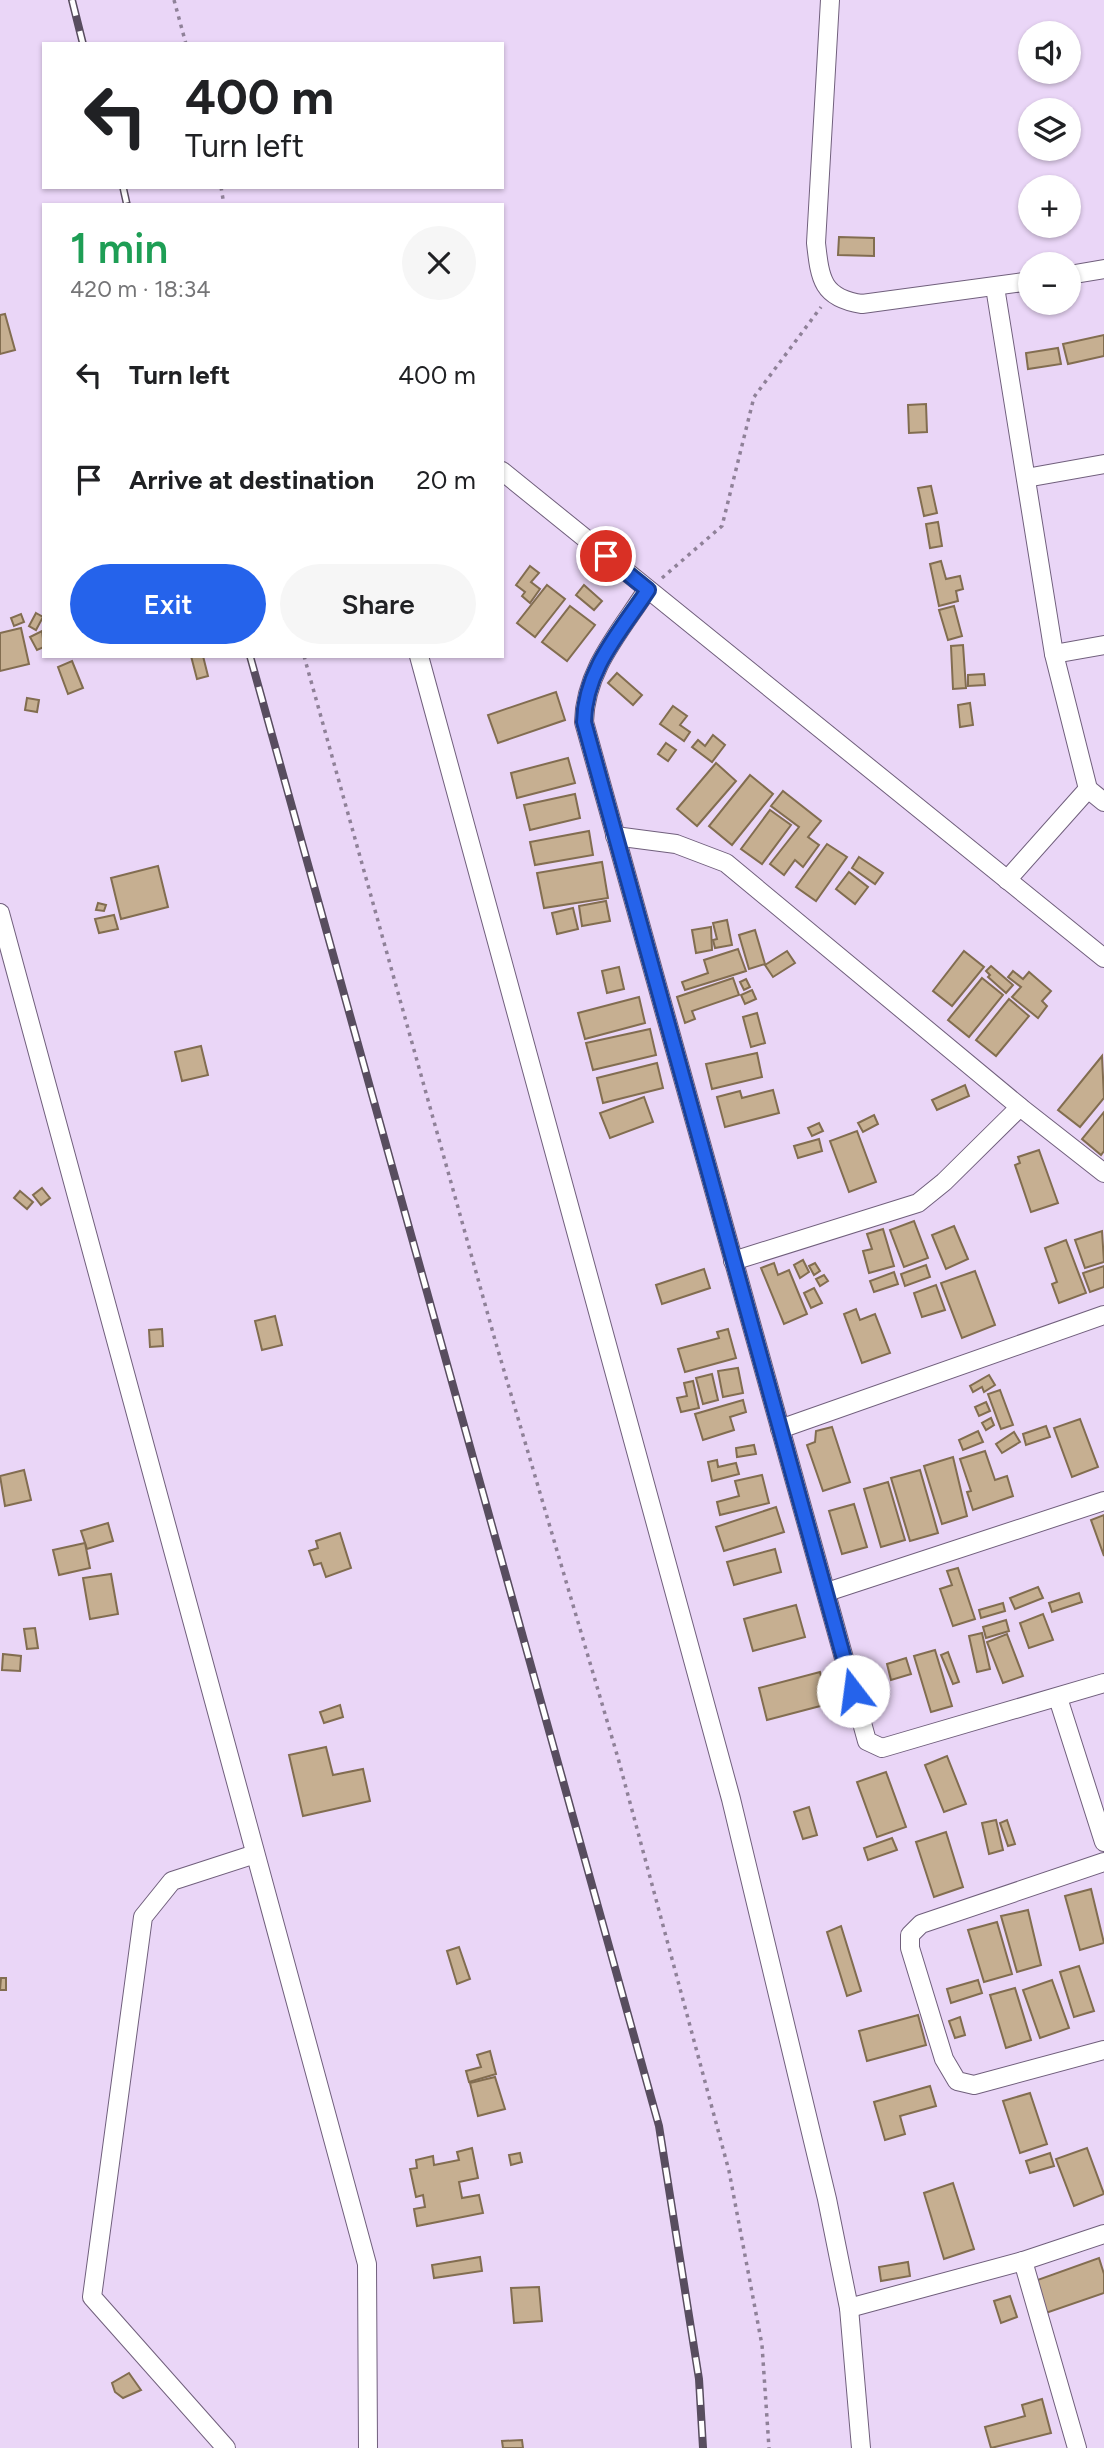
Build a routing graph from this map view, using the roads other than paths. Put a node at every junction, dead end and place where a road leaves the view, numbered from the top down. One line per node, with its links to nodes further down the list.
1 (830, 0): 5 (street)
2 (1104, 268): 3 (street)
3 (1081, 273)
4 (1018, 283): 5 (street)
5 (995, 287): 8 (street)
6 (1104, 464): 8 (street)
7 (504, 473): 9 (street)
8 (1026, 478): 11 (street)
9 (648, 590): 15 (street); 16 (street)
10 (1104, 645): 11 (street)
11 (1054, 654): 13 (street)
12 (420, 658): 34 (street)
13 (1088, 789): 14 (street); 16 (street)
14 (1104, 802)
15 (615, 836): 19 (street); 21 (street)
16 (1007, 880): 18 (street)
17 (0, 913): 29 (street)
18 (1104, 958)
19 (1020, 1107): 20 (street); 21 (street)
20 (1104, 1173)
21 (733, 1261): 23 (street)
22 (1104, 1315): 23 (street)
23 (780, 1429): 25 (street)
24 (1104, 1502): 25 (street)
25 (827, 1592): 27 (street)
26 (1104, 1683): 27 (street)
27 (1058, 1698): 28 (street)
28 (1104, 1842)
29 (256, 1854): 35 (street); 36 (street)
30 (1104, 1862): 31 (street)
31 (1104, 2050)
32 (1104, 2234): 33 (street)
33 (1023, 2261): 34 (street); 38 (street)
34 (849, 2308): 37 (street)
35 (226, 2448)
36 (368, 2448)
37 (861, 2448)
38 (1077, 2448)

